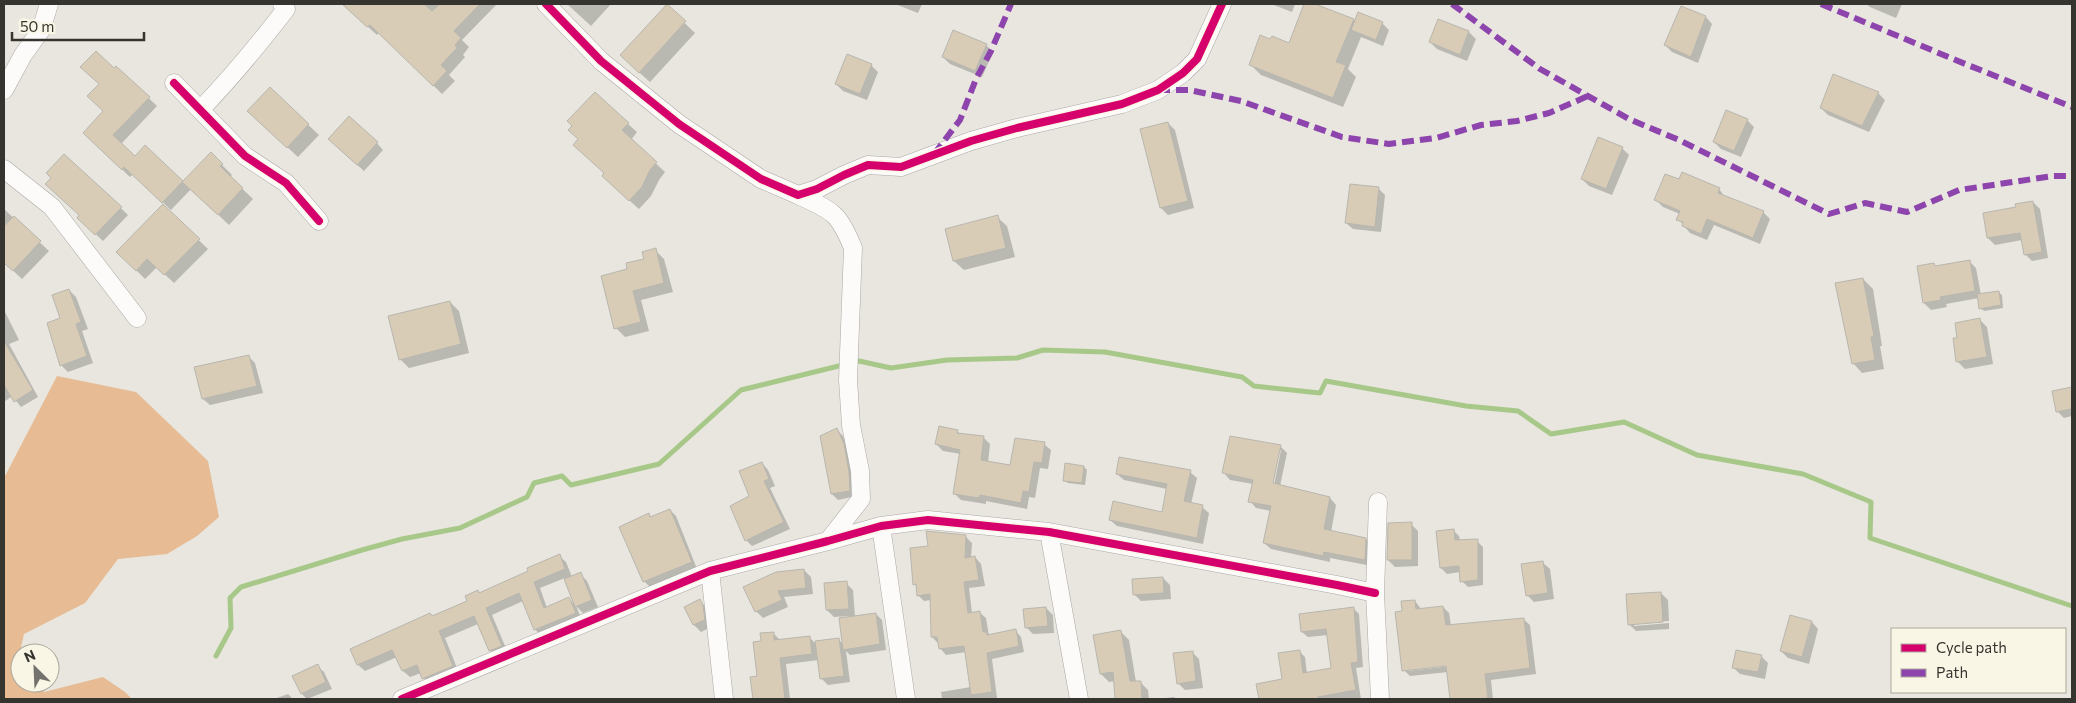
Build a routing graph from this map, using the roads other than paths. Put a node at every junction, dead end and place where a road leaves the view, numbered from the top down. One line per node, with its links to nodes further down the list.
1 (49, 4): 6 (street)
2 (282, 4): 7 (street)
3 (546, 4): 9 (street)
4 (1222, 4): 9 (street)
5 (174, 83): 7 (street)
6 (4, 90)
7 (200, 110): 10 (street)
8 (4, 169): 11 (street)
9 (798, 195): 15 (street)
10 (319, 221)
11 (137, 318)
12 (1378, 502): 17 (street)
13 (881, 526): 14 (street); 15 (street); 20 (street)
14 (1049, 532): 17 (street); 21 (street)
15 (828, 541): 16 (street)
16 (710, 571): 18 (street); 19 (street)
17 (1375, 593): 22 (street)
18 (408, 698)
19 (724, 699)
20 (906, 699)
21 (1079, 699)
22 (1380, 699)

